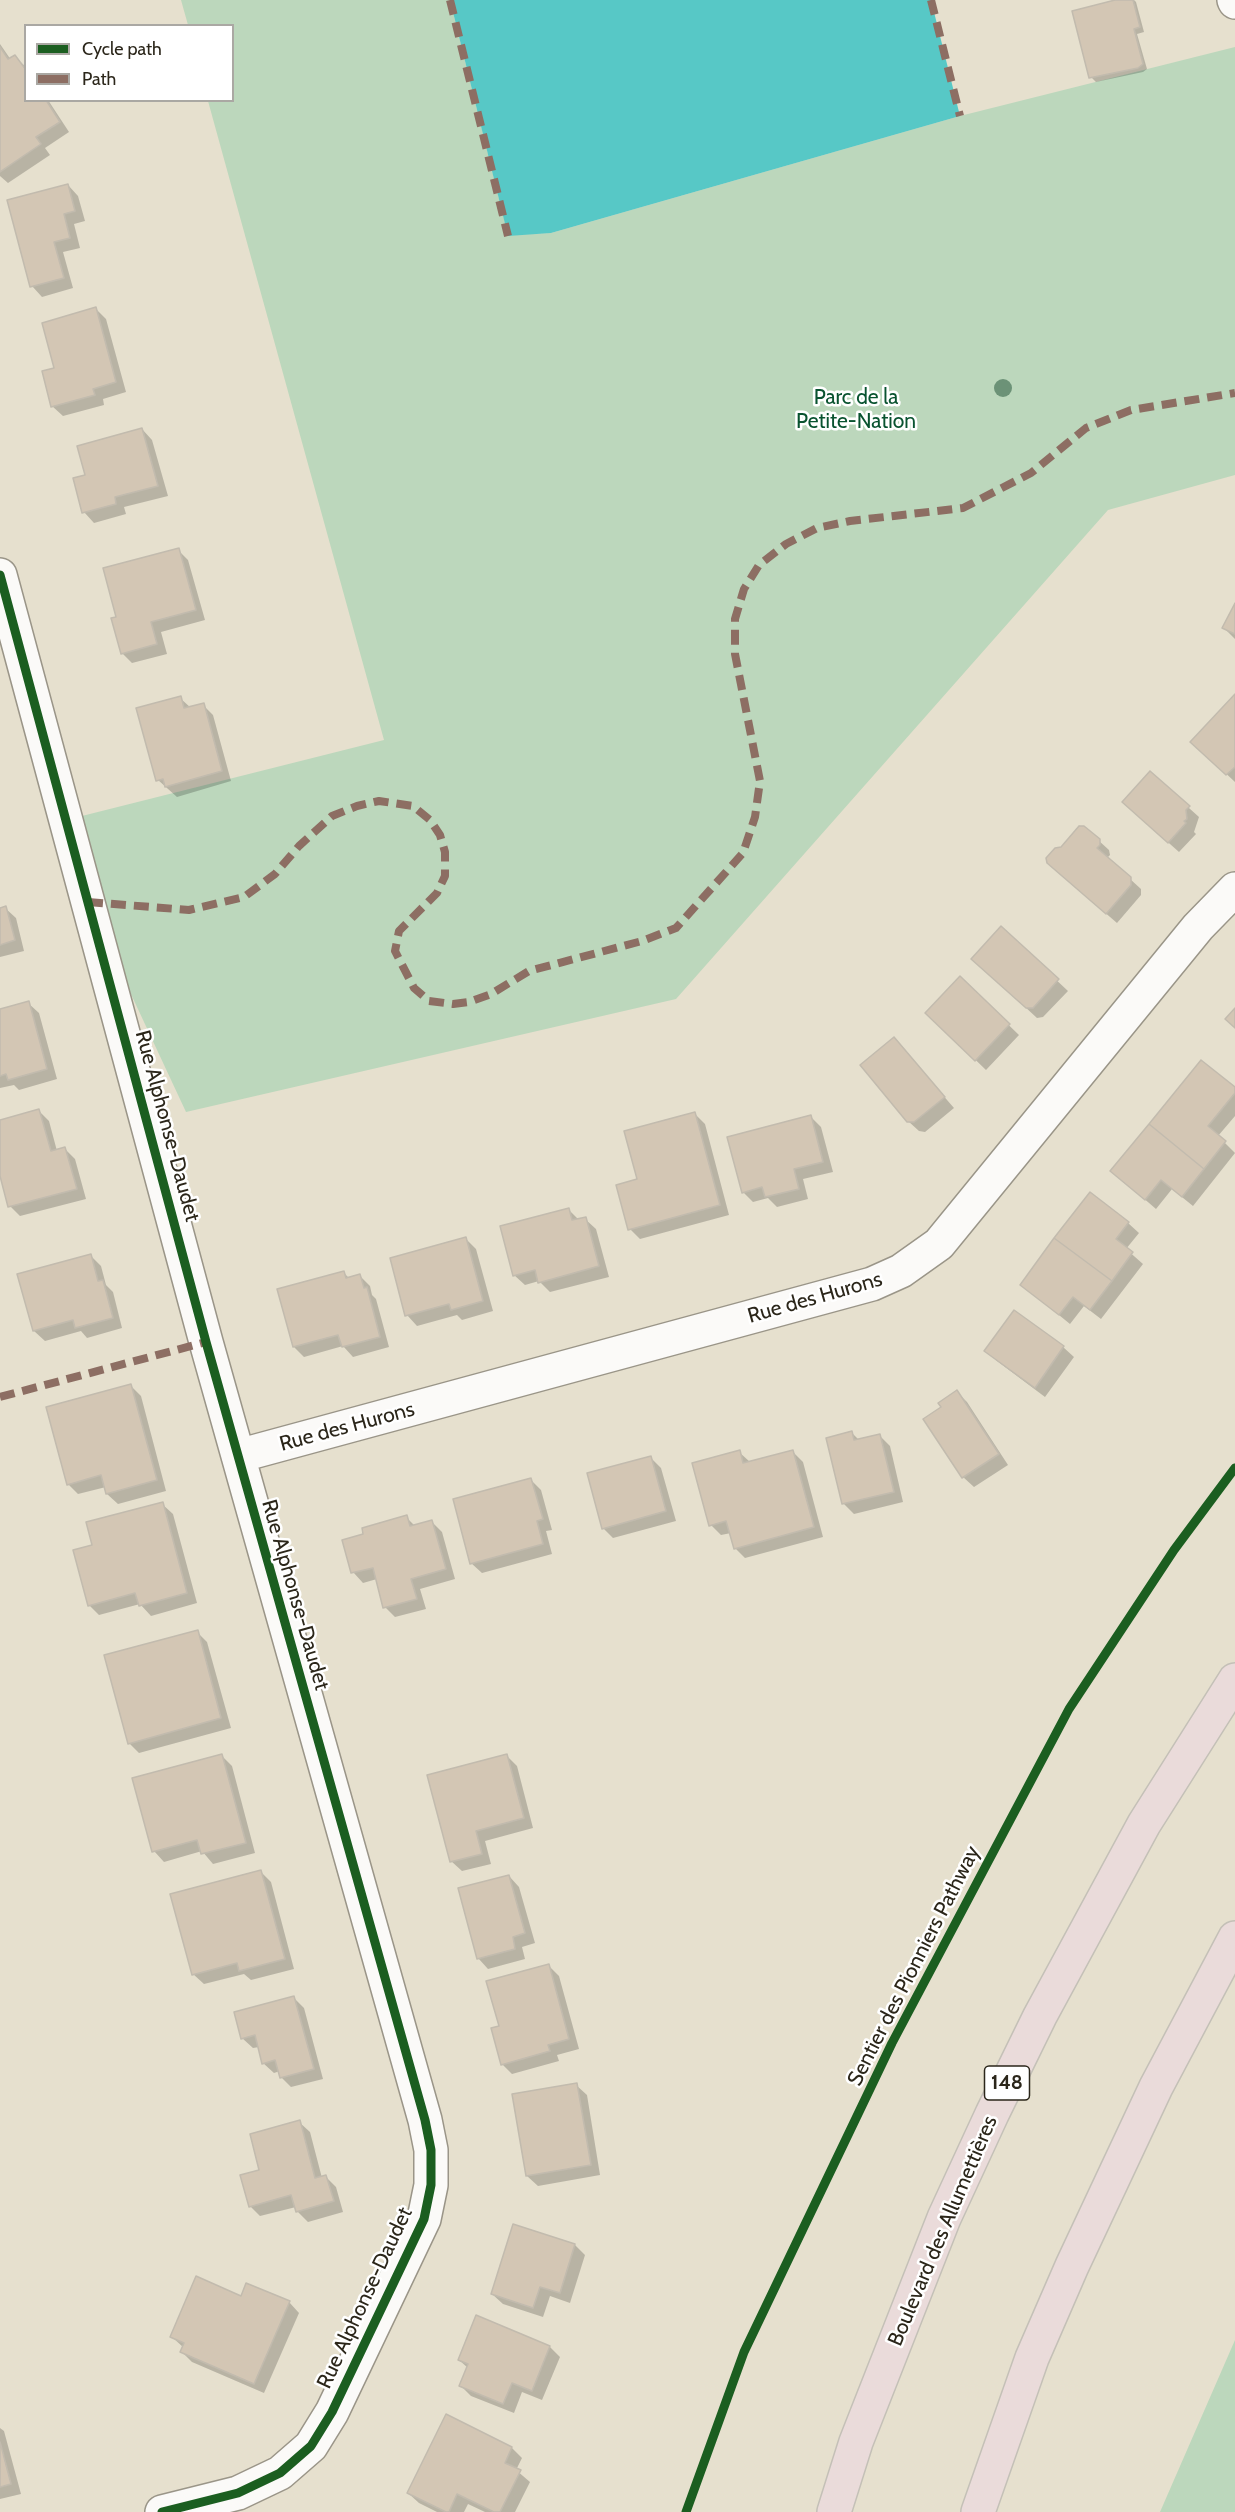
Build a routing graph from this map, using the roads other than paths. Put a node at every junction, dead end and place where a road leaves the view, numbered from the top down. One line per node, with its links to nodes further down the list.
1 (0, 575): 3 (street, Rue Alphonse-Daudet)
2 (1235, 889): 3 (street, Rue des Hurons)
3 (238, 1456): 6 (street, Rue Alphonse-Daudet)
4 (1235, 1680): 7 (highway, Boulevard des Allumettières / 148)
5 (1235, 1938): 8 (highway)
6 (162, 2512)
7 (834, 2512)
8 (978, 2512)

